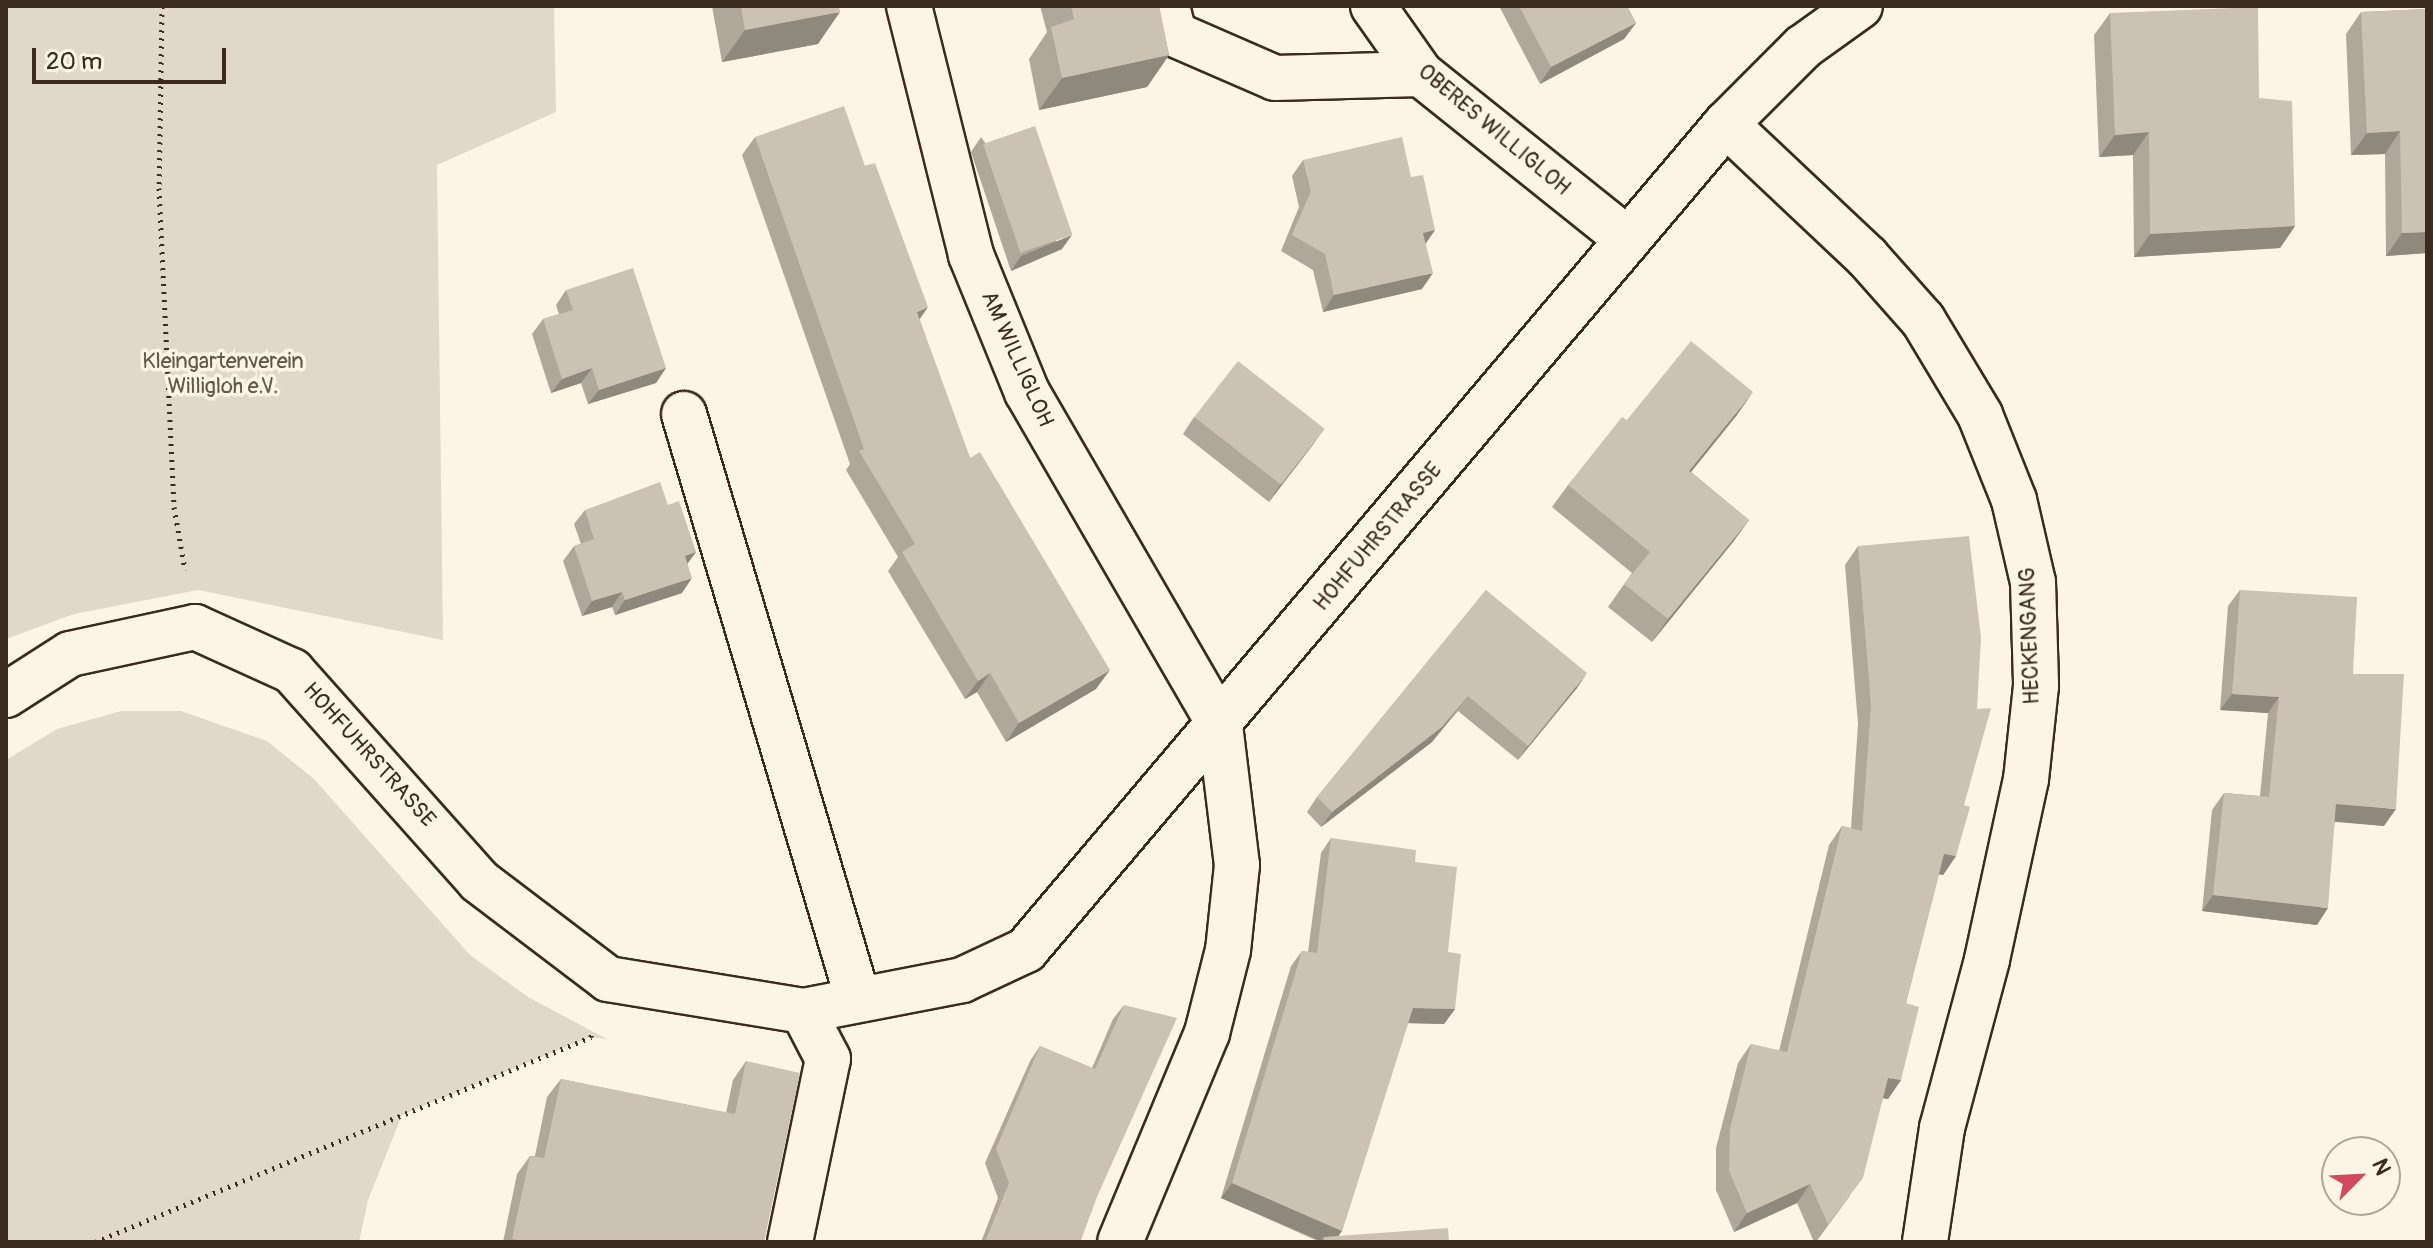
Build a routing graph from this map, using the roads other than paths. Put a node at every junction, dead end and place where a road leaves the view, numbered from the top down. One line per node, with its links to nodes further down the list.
1 (909, 6): 10 (street, AM WILLIGLOH)
2 (1167, 6): 5 (street)
3 (1373, 6): 5 (street, OBERES WILLIGLOH)
4 (1860, 6): 6 (street, HOHFUHRSTRASSE)
5 (1421, 74): 7 (street, OBERES WILLIGLOH)
6 (1726, 124): 7 (street, HOHFUHRSTRASSE); 15 (street, HECKENGANG)
7 (1628, 240): 10 (street, HOHFUHRSTRASSE)
8 (684, 414): 11 (street)
9 (6, 695): 12 (street, HOHFUHRSTRASSE)
10 (1220, 725): 11 (street, HOHFUHRSTRASSE); 14 (street)
11 (858, 999): 12 (street, HOHFUHRSTRASSE)
12 (803, 1011): 13 (street)
13 (790, 1242)
14 (1120, 1242)
15 (1925, 1242)

